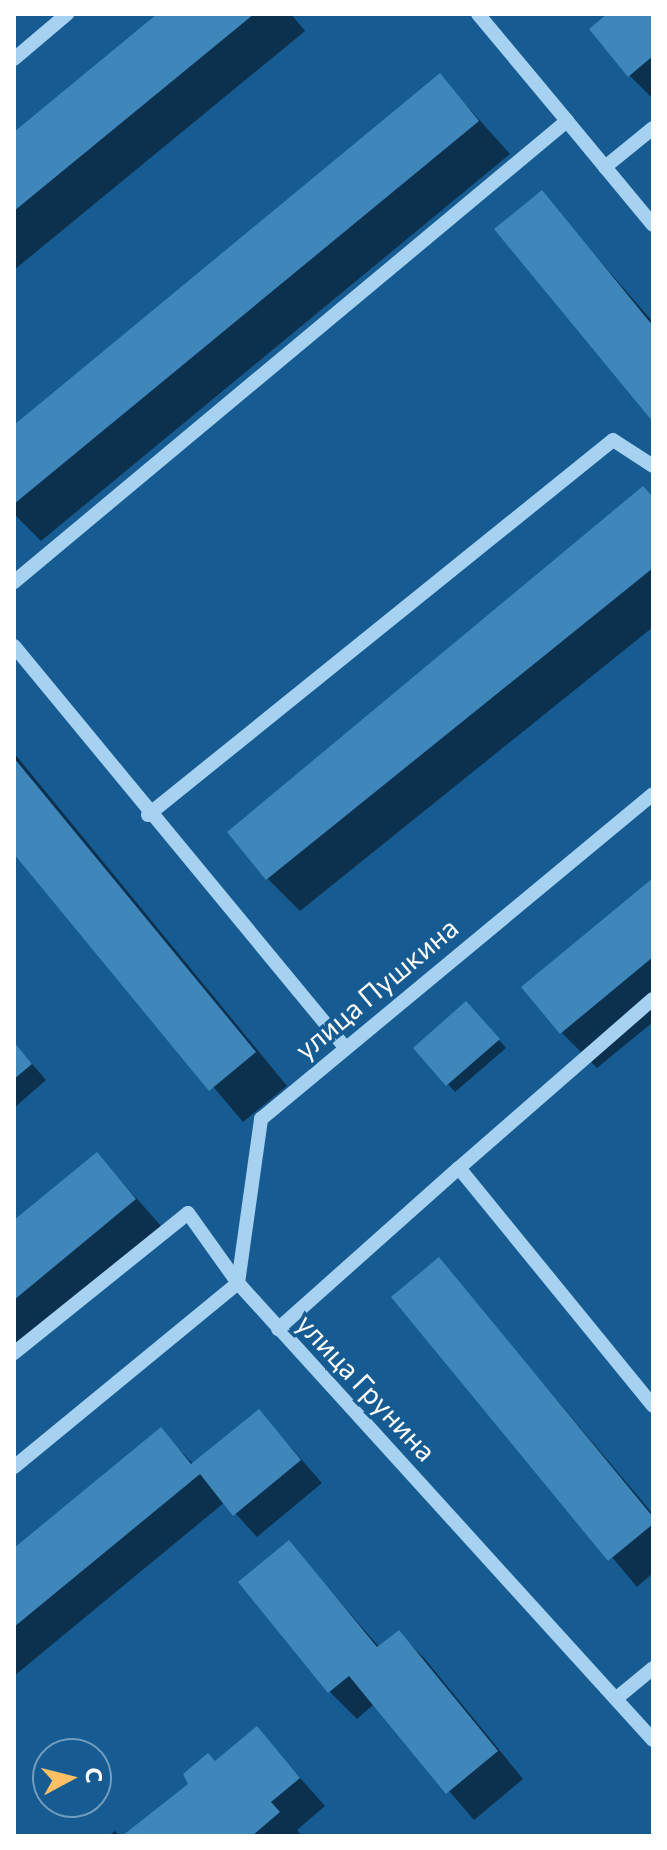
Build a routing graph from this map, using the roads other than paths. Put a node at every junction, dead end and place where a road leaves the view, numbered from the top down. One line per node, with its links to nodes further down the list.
1 (67, 14): 3 (street)
2 (478, 14): 4 (street)
3 (14, 59)
4 (567, 121): 6 (street); 9 (street)
5 (653, 128): 6 (street)
6 (605, 167): 7 (street)
7 (653, 225)
8 (653, 466): 12 (street)
9 (14, 582)
10 (14, 646): 12 (street)
11 (653, 794): 14 (street, улица Пушкина)
12 (148, 815): 14 (street)
13 (653, 999): 15 (street)
14 (344, 1046): 16 (street, улица Пушкина)
15 (459, 1168): 17 (street); 19 (street)
16 (238, 1283): 17 (street, улица Грунина); 18 (street, улица Грунина); 20 (street)
17 (278, 1329): 22 (street, улица Грунина)
18 (14, 1353)
19 (653, 1406)
20 (14, 1467)
21 (653, 1668): 22 (street)
22 (618, 1697): 23 (street, улица Грунина)
23 (653, 1740)

